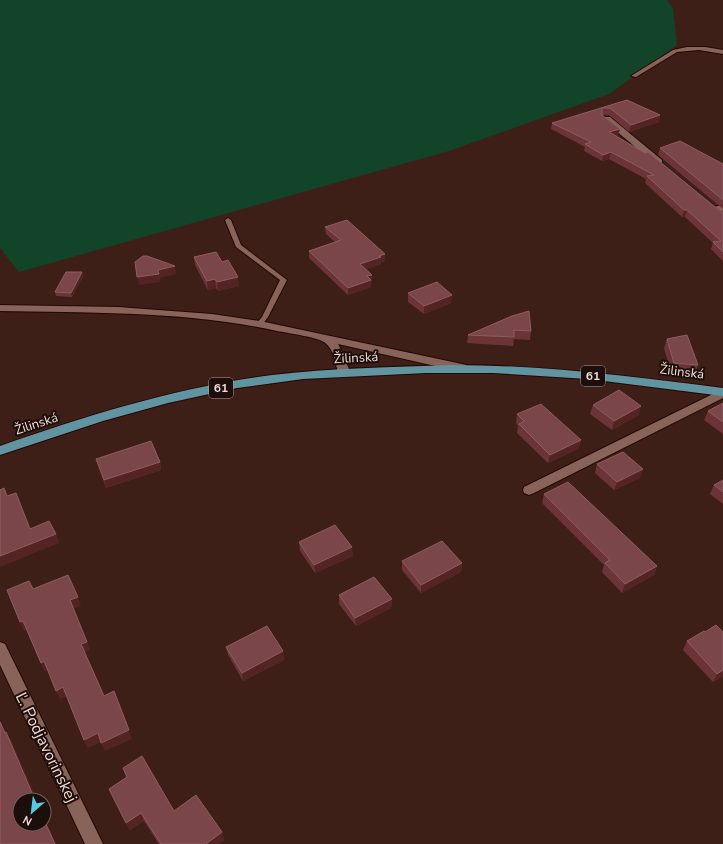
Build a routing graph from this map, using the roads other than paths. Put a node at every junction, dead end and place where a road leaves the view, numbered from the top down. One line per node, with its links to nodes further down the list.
1 (723, 52): 2 (street)
2 (634, 76)
3 (605, 118): 4 (street)
4 (667, 169)
5 (716, 207): 6 (street)
6 (723, 216)
7 (228, 220): 9 (lane)
8 (0, 308): 9 (street)
9 (260, 324): 10 (street)
10 (325, 339): 11 (street); 12 (street)
11 (462, 368): 12 (main road, Žilinská / 61); 13 (main road, Žilinská / 61)
12 (344, 372): 14 (main road, Žilinská / 61)
13 (723, 393): 15 (street, Žilinská)
14 (0, 451)
15 (529, 490)
16 (0, 649): 17 (street, Ľ. Podjavorinskej)
17 (94, 844)

